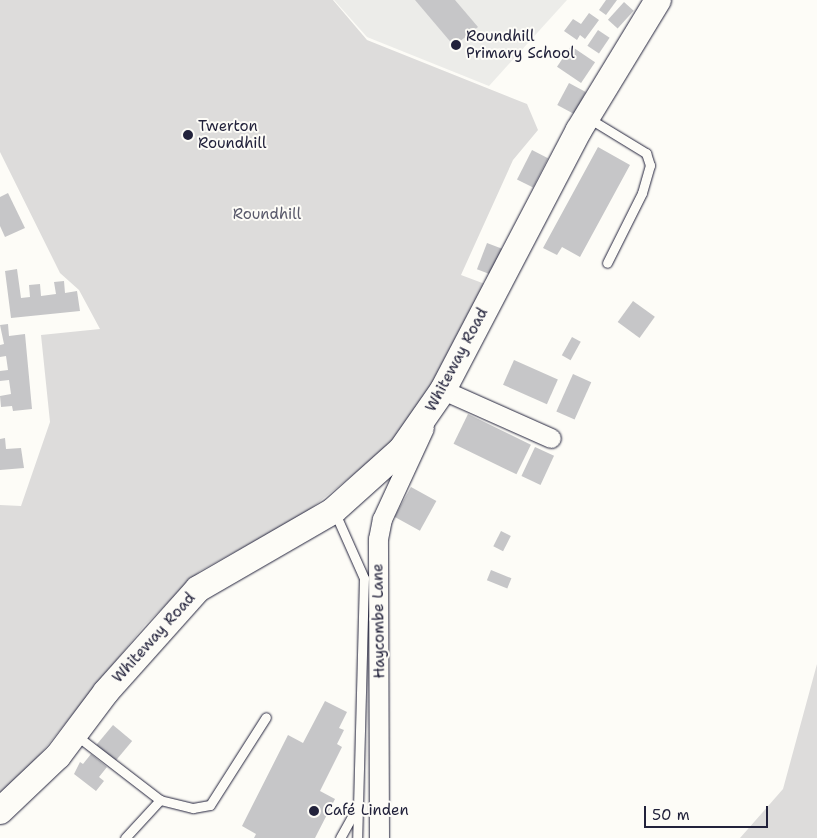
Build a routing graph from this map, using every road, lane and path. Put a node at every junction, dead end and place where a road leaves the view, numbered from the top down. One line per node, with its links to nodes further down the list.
1 (658, 0): 2 (street, Whiteway Road)
2 (587, 117): 3 (lane); 4 (street, Whiteway Road)
3 (607, 263)
4 (443, 390): 5 (street, Whiteway Road); 6 (street)
5 (428, 415): 7 (street, Whiteway Road); 16 (street, Haycombe Lane)
6 (551, 438)
7 (334, 511): 9 (street, Whiteway Road); 11 (lane)
8 (266, 717): 10 (lane)
9 (75, 734): 10 (lane); 12 (street, Whiteway Road)
10 (160, 800): 13 (lane)
11 (358, 805): 14 (lane); 15 (lane)
12 (0, 810)
13 (126, 838)
14 (340, 838)
15 (357, 838)
16 (379, 838)

